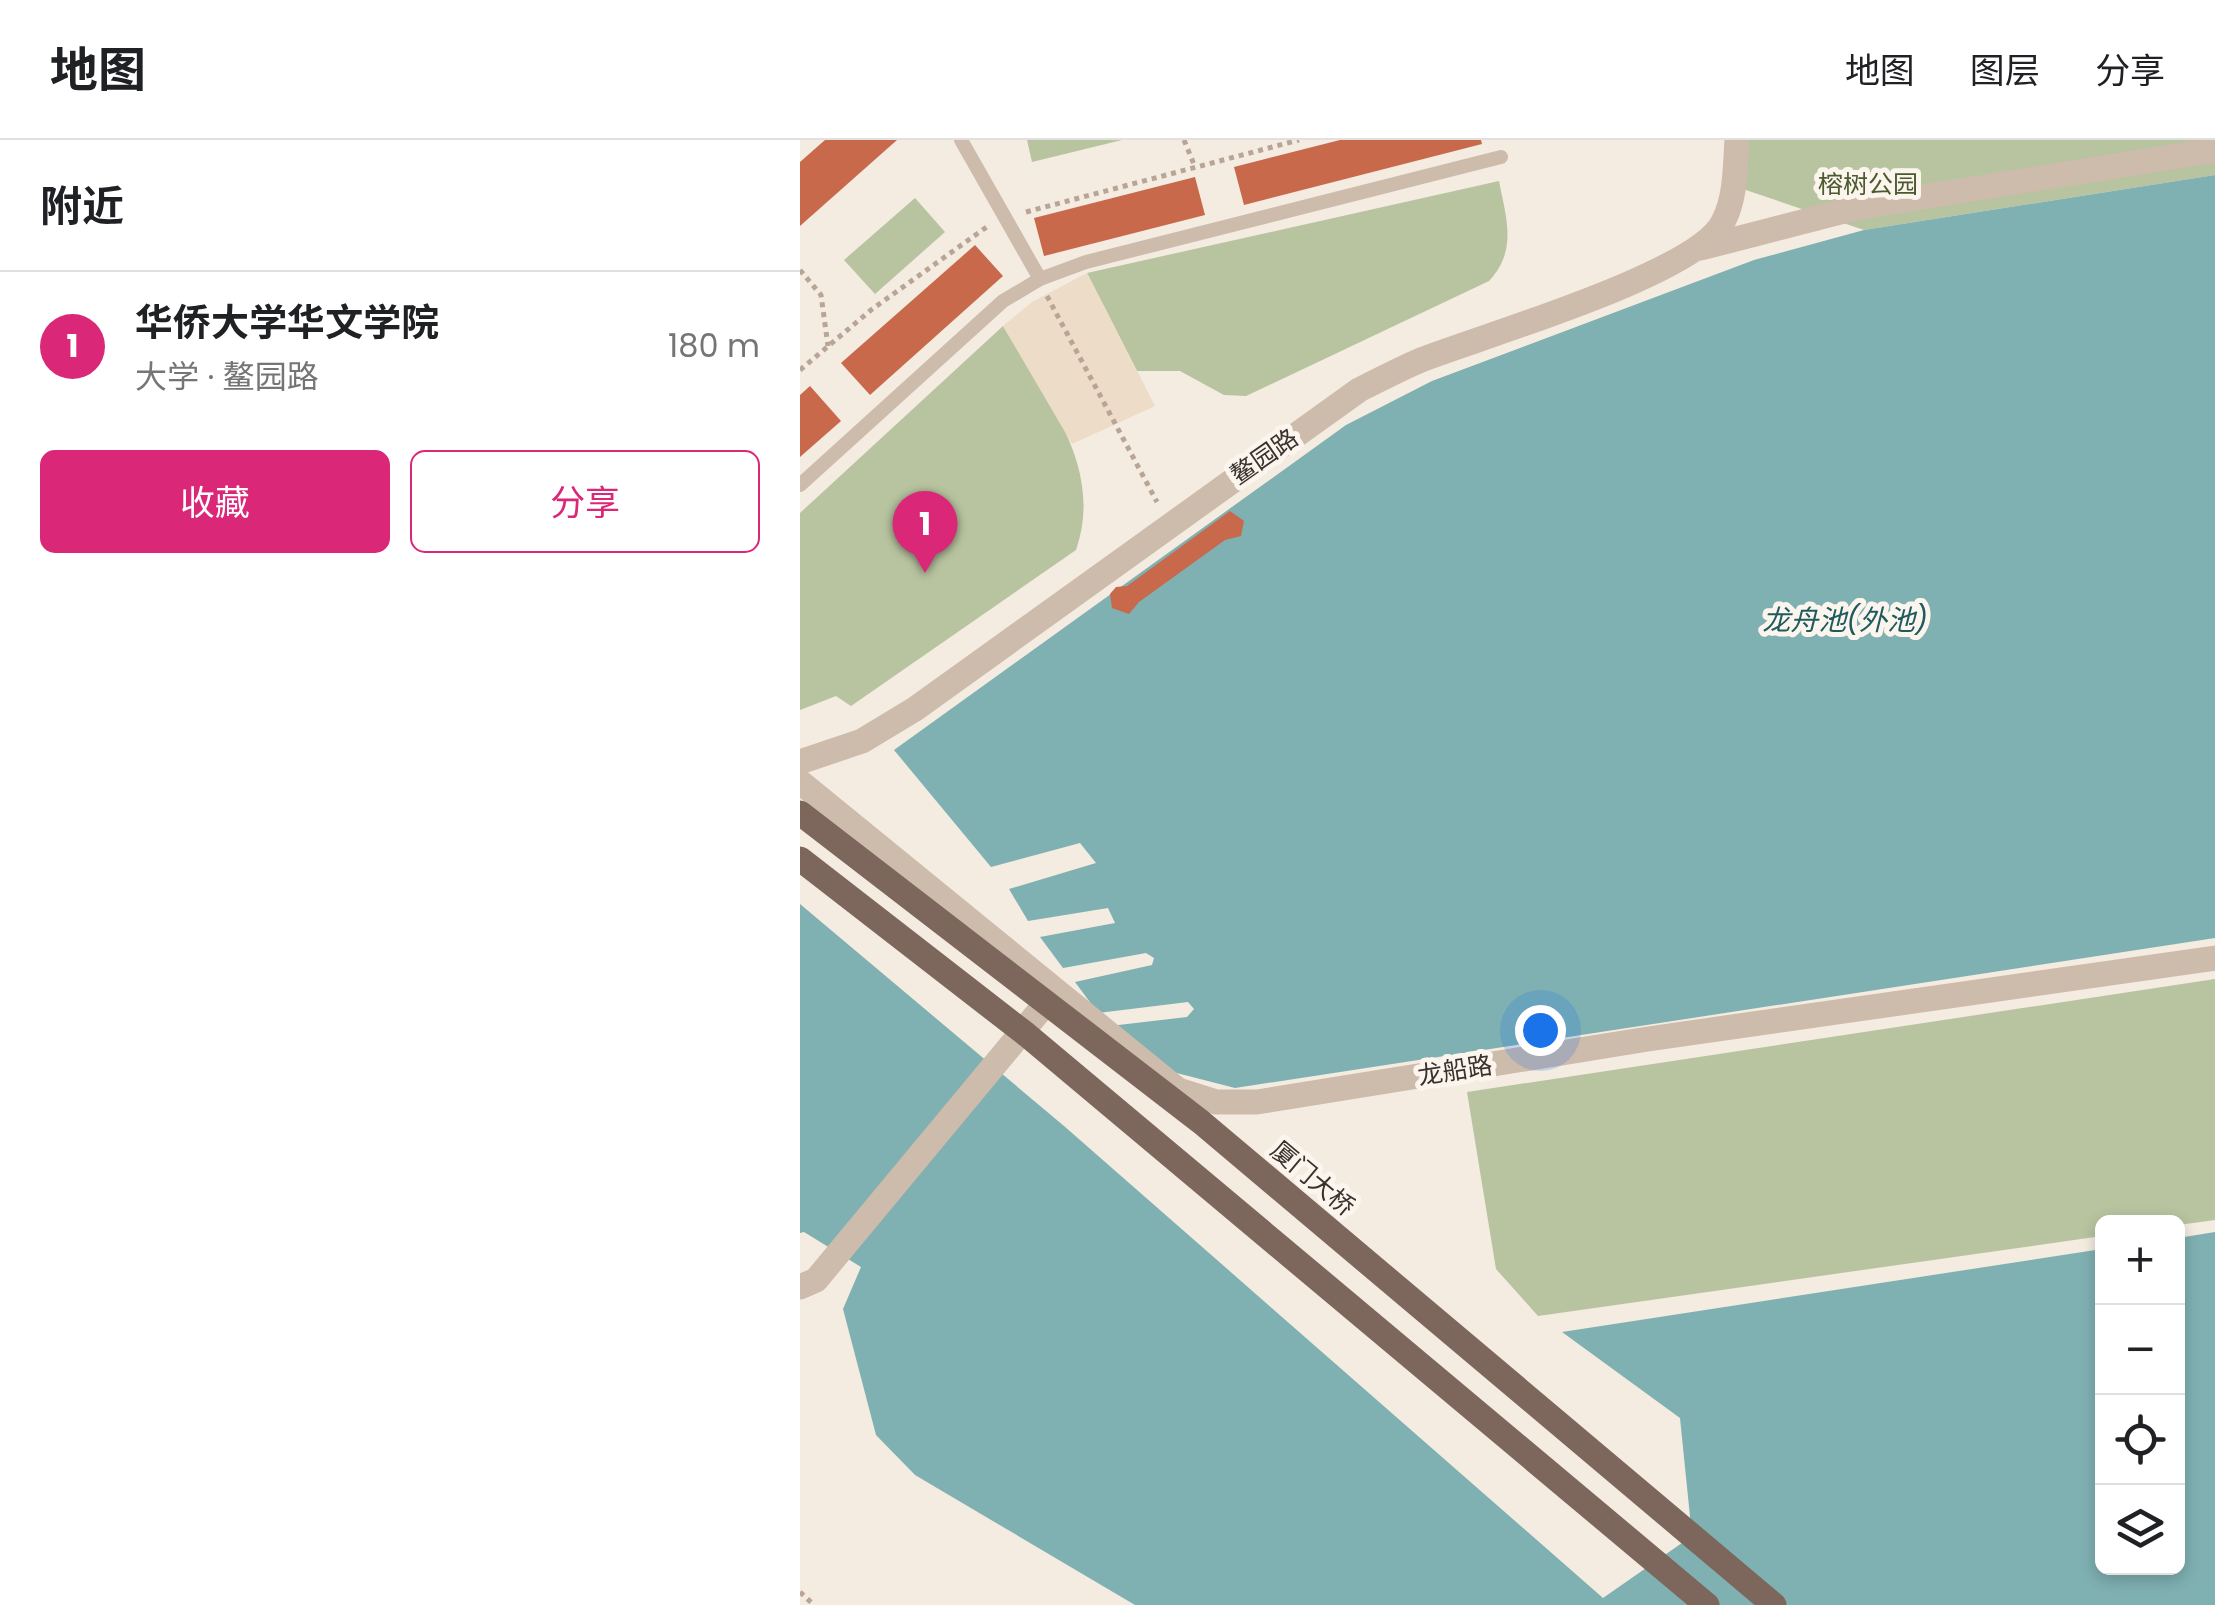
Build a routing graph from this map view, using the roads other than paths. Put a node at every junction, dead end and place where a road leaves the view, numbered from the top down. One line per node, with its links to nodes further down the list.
1 (960, 140): 6 (lane)
2 (1736, 140): 5 (street)
3 (2215, 150): 5 (street, 鳌园路)
4 (1502, 156): 6 (lane)
5 (1701, 248): 8 (street, 鳌园路)
6 (1040, 279): 7 (lane)
7 (800, 485)
8 (800, 762)
9 (800, 782): 13 (street, 龙船路)
10 (800, 813): 16 (main road, 厦门大桥, bridge)
11 (800, 859): 15 (main road, bridge)
12 (2215, 958): 13 (street, 龙船路)
13 (1056, 991): 14 (street)
14 (800, 1287)
15 (1708, 1605)
16 (1774, 1605)

